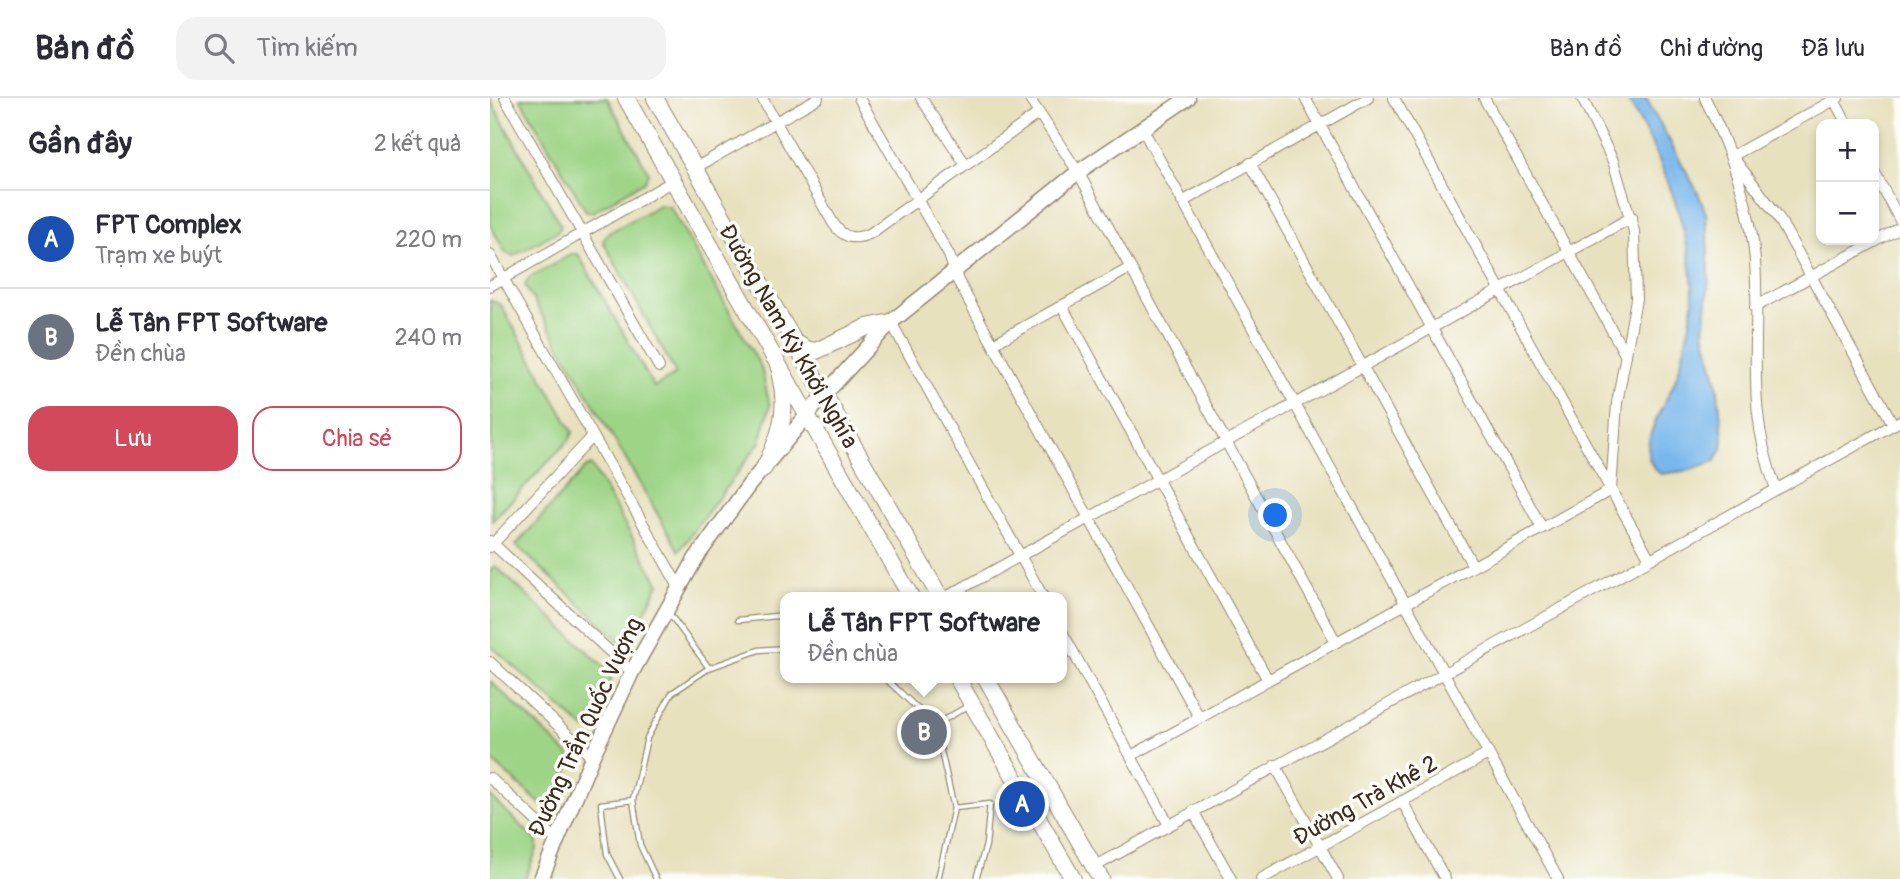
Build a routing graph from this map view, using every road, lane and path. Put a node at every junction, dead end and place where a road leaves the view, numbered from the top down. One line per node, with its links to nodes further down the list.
1 (505, 98): 34 (street)
2 (626, 98): 27 (main road, Đường Nam Kỳ Khởi Nghĩa)
3 (655, 98): 25 (main road)
4 (762, 98): 19 (street)
5 (818, 98): 19 (street)
6 (859, 98): 29 (street)
7 (921, 98): 24 (street)
8 (1029, 98): 17 (street)
9 (1188, 98): 21 (street, Đường Trần Quốc Vượng)
10 (1305, 98): 20 (street)
11 (1368, 98): 20 (street)
12 (1394, 98): 42 (street)
13 (1484, 98): 35 (street)
14 (1582, 98): 31 (street)
15 (1705, 98): 22 (street)
16 (1835, 99): 18 (street); 22 (street)
17 (1039, 113): 24 (street); 26 (street)
18 (1845, 119)
19 (776, 122): 25 (street); 29 (street)
20 (1319, 124): 23 (street); 46 (street)
21 (1142, 128): 26 (street, Đường Trần Quốc Vượng); 30 (street)
22 (1732, 156): 39 (street); 44 (street)
23 (1250, 163): 30 (street); 51 (street)
24 (966, 165): 29 (street)
25 (695, 168): 47 (main road)
26 (1078, 172): 37 (street); 38 (street, Đường Trần Quốc Vượng)
27 (673, 181): 34 (street); 50 (main road, Đường Nam Kỳ Khởi Nghĩa)
28 (1879, 181): 32 (street)
29 (918, 200): 38 (street)
30 (1182, 202): 54 (street)
31 (1632, 217): 35 (street); 49 (street)
32 (1900, 220)
33 (1900, 228): 39 (street)
34 (582, 234): 40 (street); 52 (street)
35 (1569, 252): 42 (street); 49 (street)
36 (490, 255): 40 (street)
37 (1130, 268): 43 (street); 58 (street)
38 (954, 269): 45 (street, Đường Trần Quốc Vượng); 48 (street)
39 (1811, 276): 44 (street); 56 (street)
40 (504, 278): 41 (street); 57 (street)
41 (490, 286)
42 (1500, 290): 46 (street); 62 (street)
43 (1062, 306): 48 (street); 60 (street)
44 (1755, 307): 61 (street)
45 (891, 322): 47 (main road); 53 (street, Đường Trần Quốc Vượng); 66 (street)
46 (1431, 328): 51 (street); 64 (street)
47 (794, 342): 53 (main road)
48 (993, 344): 63 (street)
49 (1626, 356): 62 (street)
50 (774, 357): 55 (main road, Đường Nam Kỳ Khởi Nghĩa); 59 (main road)
51 (1363, 366): 54 (street); 68 (street)
52 (659, 368)
53 (824, 395): 55 (street, Đường Trần Quốc Vượng); 71 (main road)
54 (1294, 404): 58 (street); 74 (street)
55 (808, 416): 59 (street, Đường Trần Quốc Vượng); 70 (main road, Đường Nam Kỳ Khởi Nghĩa)
56 (1896, 423): 61 (street)
57 (593, 436): 65 (street); 69 (street)
58 (1225, 442): 60 (street); 79 (street)
59 (764, 468): 69 (street, Đường Trần Quốc Vượng)
60 (1158, 480): 63 (street); 85 (street)
61 (1776, 489): 67 (street)
62 (1611, 490): 64 (street); 67 (street)
63 (1088, 518): 66 (street); 90 (street)
64 (1542, 528): 68 (street)
65 (491, 544): 83 (street)
66 (1020, 555): 72 (street); 73 (street)
67 (1650, 559): 84 (street)
68 (1473, 566): 74 (street)
69 (679, 587): 75 (street, Đường Trần Quốc Vượng)
70 (908, 592)
71 (937, 592)
72 (955, 592)
73 (1040, 592)
74 (1405, 604): 79 (street); 84 (street)
75 (666, 609): 82 (lane); 83 (street, Đường Trần Quốc Vượng)
76 (780, 616): 77 (lane)
77 (738, 620)
78 (1067, 641): 93 (street)
79 (1336, 642): 85 (street)
80 (780, 648): 82 (lane)
81 (490, 662): 94 (street)
82 (709, 668): 97 (lane)
83 (632, 672): 94 (street, Đường Trần Quốc Vượng)
84 (1443, 673): 92 (street); 95 (street)
85 (1268, 680): 90 (street)
86 (890, 683): 91 (lane)
87 (960, 683): 89 (main road)
88 (989, 683): 104 (main road)
89 (972, 704): 91 (lane); 110 (main road)
90 (1199, 717): 93 (street)
91 (935, 725): 99 (lane)
92 (1488, 754): 98 (street, Đường Trà Khê 2); 115 (street)
93 (1131, 756): 101 (street)
94 (592, 757): 102 (street, Đường Trần Quốc Vượng)
95 (1275, 765): 100 (street); 103 (street)
96 (490, 778): 102 (street)
97 (633, 800): 106 (lane); 107 (lane)
98 (1402, 801): 103 (street, Đường Trà Khê 2); 114 (street)
99 (954, 808): 108 (lane); 109 (lane)
100 (1193, 811): 101 (street); 111 (street)
101 (1169, 825): 104 (street)
102 (557, 840): 105 (street, Đường Trần Quốc Vượng)
103 (1320, 846): 112 (street, Đường Trà Khê 2); 113 (street)
104 (1098, 873)
105 (541, 879)
106 (620, 879)
107 (656, 879)
108 (938, 879)
109 (976, 879)
110 (1073, 879)
111 (1231, 879)
112 (1261, 879)
113 (1338, 879)
114 (1445, 879)
115 (1558, 879)

